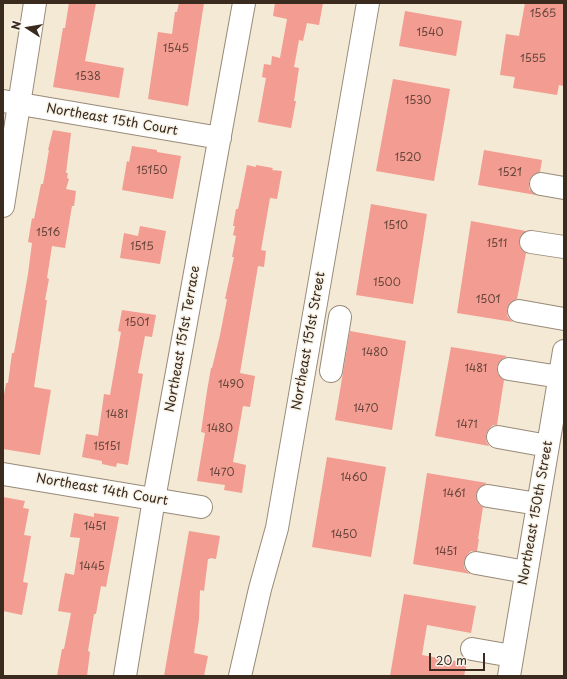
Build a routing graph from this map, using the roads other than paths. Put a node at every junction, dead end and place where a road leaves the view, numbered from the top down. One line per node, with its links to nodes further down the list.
1 (35, 3): 4 (street)
2 (244, 3): 5 (street, Northeast 151st Terrace)
3 (368, 3): 14 (street, Northeast 151st Street)
4 (11, 103): 5 (street, Northeast 15th Court); 8 (street)
5 (220, 138): 24 (street, Northeast 151st Terrace)
6 (541, 184): 7 (street)
7 (564, 188)
8 (3, 206)
9 (531, 242): 10 (street)
10 (564, 247)
11 (519, 311): 13 (street)
12 (340, 317): 15 (street)
13 (564, 319)
14 (310, 338): 15 (street); 32 (street, Northeast 151st Street)
15 (336, 342): 18 (street)
16 (564, 351): 19 (street, Northeast 150th Street)
17 (509, 369): 19 (street)
18 (331, 371)
19 (560, 377): 21 (street, Northeast 150th Street)
20 (498, 437): 21 (street)
21 (548, 446): 25 (street, Northeast 150th Street)
22 (3, 474): 24 (street, Northeast 14th Court)
23 (488, 496): 25 (street)
24 (154, 499): 26 (street, Northeast 14th Court); 31 (street, Northeast 151st Terrace)
25 (538, 504): 28 (street, Northeast 150th Street)
26 (201, 507)
27 (476, 563): 28 (street)
28 (526, 572): 30 (street, Northeast 150th Street)
29 (472, 649): 30 (street)
30 (511, 666)
31 (125, 676)
32 (240, 676)

